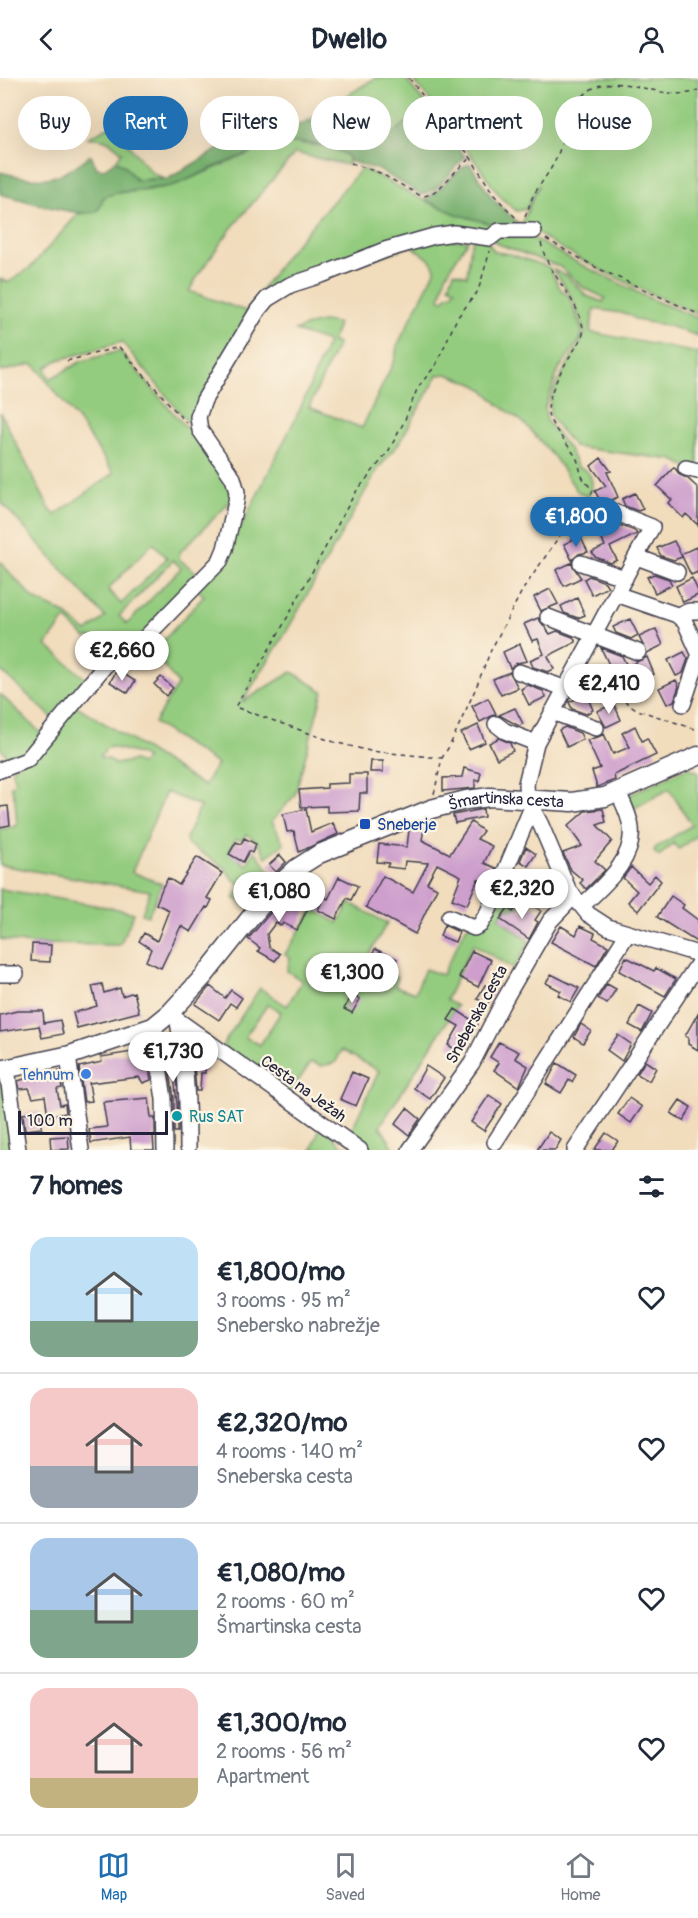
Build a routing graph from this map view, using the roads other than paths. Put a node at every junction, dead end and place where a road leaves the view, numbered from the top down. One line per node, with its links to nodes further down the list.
1 (537, 234): 23 (street)
2 (609, 510): 3 (street)
3 (637, 557): 5 (street); 6 (street)
4 (581, 563): 6 (street)
5 (677, 572)
6 (625, 578): 7 (street)
7 (616, 594): 9 (street); 11 (street)
8 (698, 611): 9 (street)
9 (677, 615): 12 (street)
10 (548, 617): 11 (street)
11 (595, 635): 13 (street); 16 (street)
12 (698, 651)
13 (638, 652)
14 (698, 659): 17 (street)
15 (519, 672): 16 (street)
16 (564, 688): 18 (street)
17 (683, 704)
18 (552, 712): 20 (street); 21 (street)
19 (496, 724): 21 (street)
20 (596, 728)
21 (536, 743): 25 (street)
22 (698, 756): 24 (main road, Šmartinska cesta)
23 (0, 770)
24 (618, 792): 25 (main road, Šmartinska cesta); 26 (street, Sneberska cesta)
25 (530, 803): 26 (street); 27 (street); 33 (main road, Šmartinska cesta)
26 (577, 901): 28 (street); 43 (street, Sneberska cesta)
27 (449, 917)
28 (628, 933): 29 (street); 37 (street)
29 (698, 954)
30 (698, 963): 44 (street)
31 (0, 974): 32 (street)
32 (16, 974)
33 (174, 1018): 34 (main road, Šmartinska cesta); 38 (street); 42 (street, Cesta na Ježah)
34 (153, 1027): 35 (main road, Šmartinska cesta); 41 (street)
35 (68, 1056): 36 (main road, Šmartinska cesta); 40 (street)
36 (3, 1069): 39 (street)
37 (495, 1142)
38 (188, 1147)
39 (18, 1150)
40 (81, 1150)
41 (165, 1150)
42 (360, 1150)
43 (410, 1150)
44 (575, 1150)

